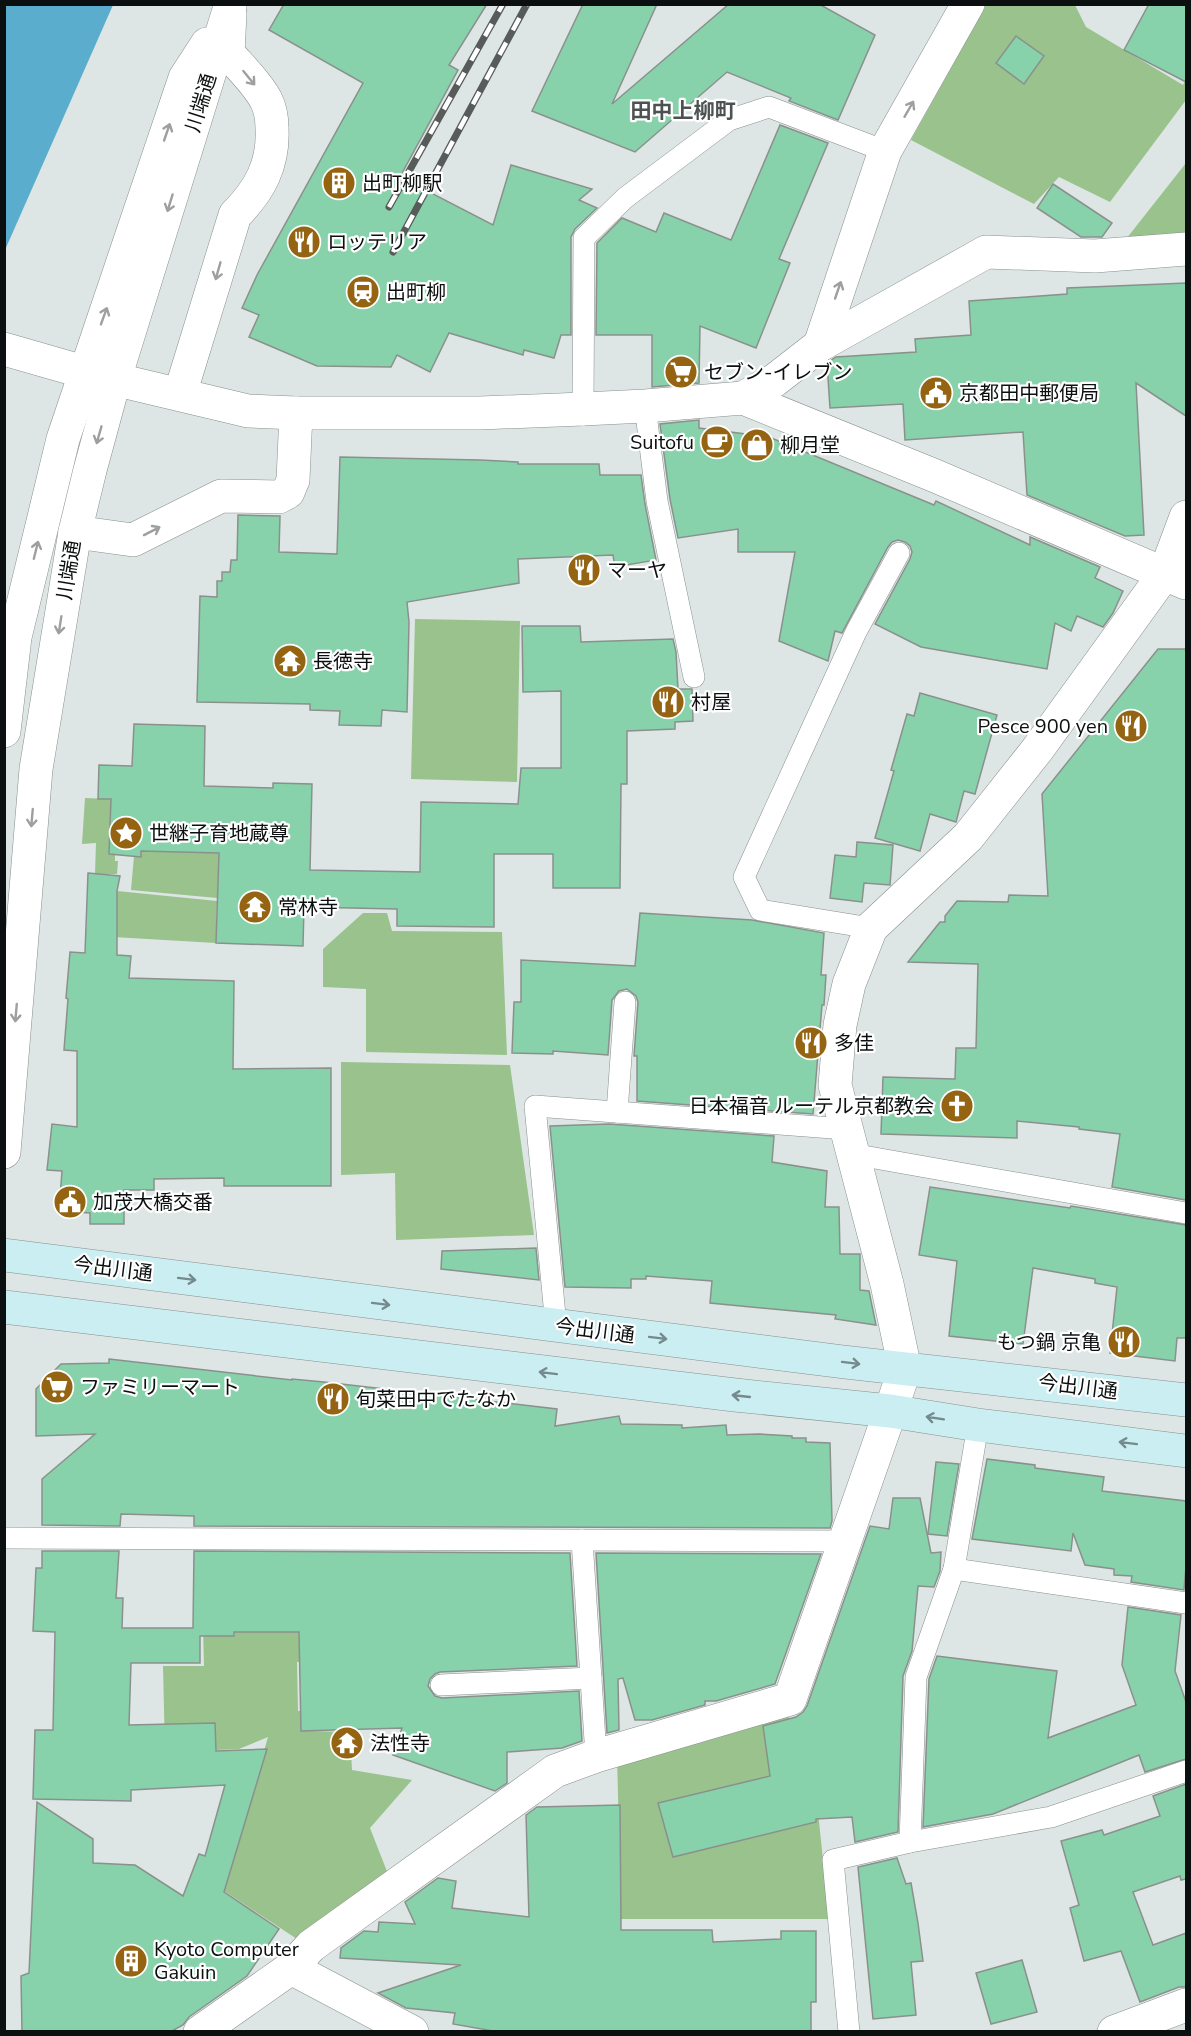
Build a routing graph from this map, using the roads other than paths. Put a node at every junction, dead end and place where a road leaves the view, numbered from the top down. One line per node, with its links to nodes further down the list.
1 (968, 4): 3 (street, one-way to 1)
2 (231, 6): 7 (street, 川端通); 8 (street, one-way to 8)
3 (885, 151): 5 (street, one-way to 3); 11 (lane)
4 (1186, 249): 5 (street)
5 (820, 345): 9 (street)
6 (4, 349): 7 (street)
7 (100, 375): 8 (street); 14 (street, 川端通, one-way to 14); 18 (street, 川端通, one-way to 7)
8 (180, 394): 12 (street)
9 (743, 398): 10 (street); 16 (street)
10 (645, 406): 11 (street); 17 (lane)
11 (583, 409): 12 (street)
12 (296, 413): 14 (street, one-way to 12)
13 (1186, 517): 16 (street)
14 (75, 532): 23 (street, 川端通, one-way to 23)
15 (899, 553): 19 (lane)
16 (1176, 578): 19 (street)
17 (694, 677)
18 (4, 731)
19 (871, 928): 22 (street)
20 (625, 1002): 21 (lane)
21 (617, 1112): 22 (lane); 27 (lane)
22 (849, 1142): 24 (lane); 28 (street)
23 (4, 1152)
24 (1186, 1213)
25 (4, 1255): 27 (main road, 今出川通, one-way to 27)
26 (4, 1307): 30 (main road, one-way to 26)
27 (556, 1326): 28 (main road, 今出川通, one-way to 28)
28 (905, 1369): 29 (main road, 今出川通); 30 (street)
29 (1186, 1400)
30 (890, 1411): 31 (main road, one-way to 30); 35 (street)
31 (978, 1425): 32 (main road, one-way to 31); 36 (lane)
32 (1186, 1451)
33 (4, 1538): 34 (lane)
34 (582, 1540): 35 (lane); 38 (lane)
35 (845, 1541): 40 (street)
36 (954, 1569): 37 (lane); 42 (lane)
37 (1186, 1603)
38 (591, 1678): 39 (lane); 40 (lane)
39 (441, 1685)
40 (596, 1756): 43 (street)
41 (1186, 1772): 42 (lane)
42 (910, 1842): 47 (lane)
43 (291, 1968): 45 (street); 46 (street)
44 (1173, 2017): 48 (street)
45 (200, 2031)
46 (412, 2031)
47 (849, 2031)
48 (1114, 2031)

